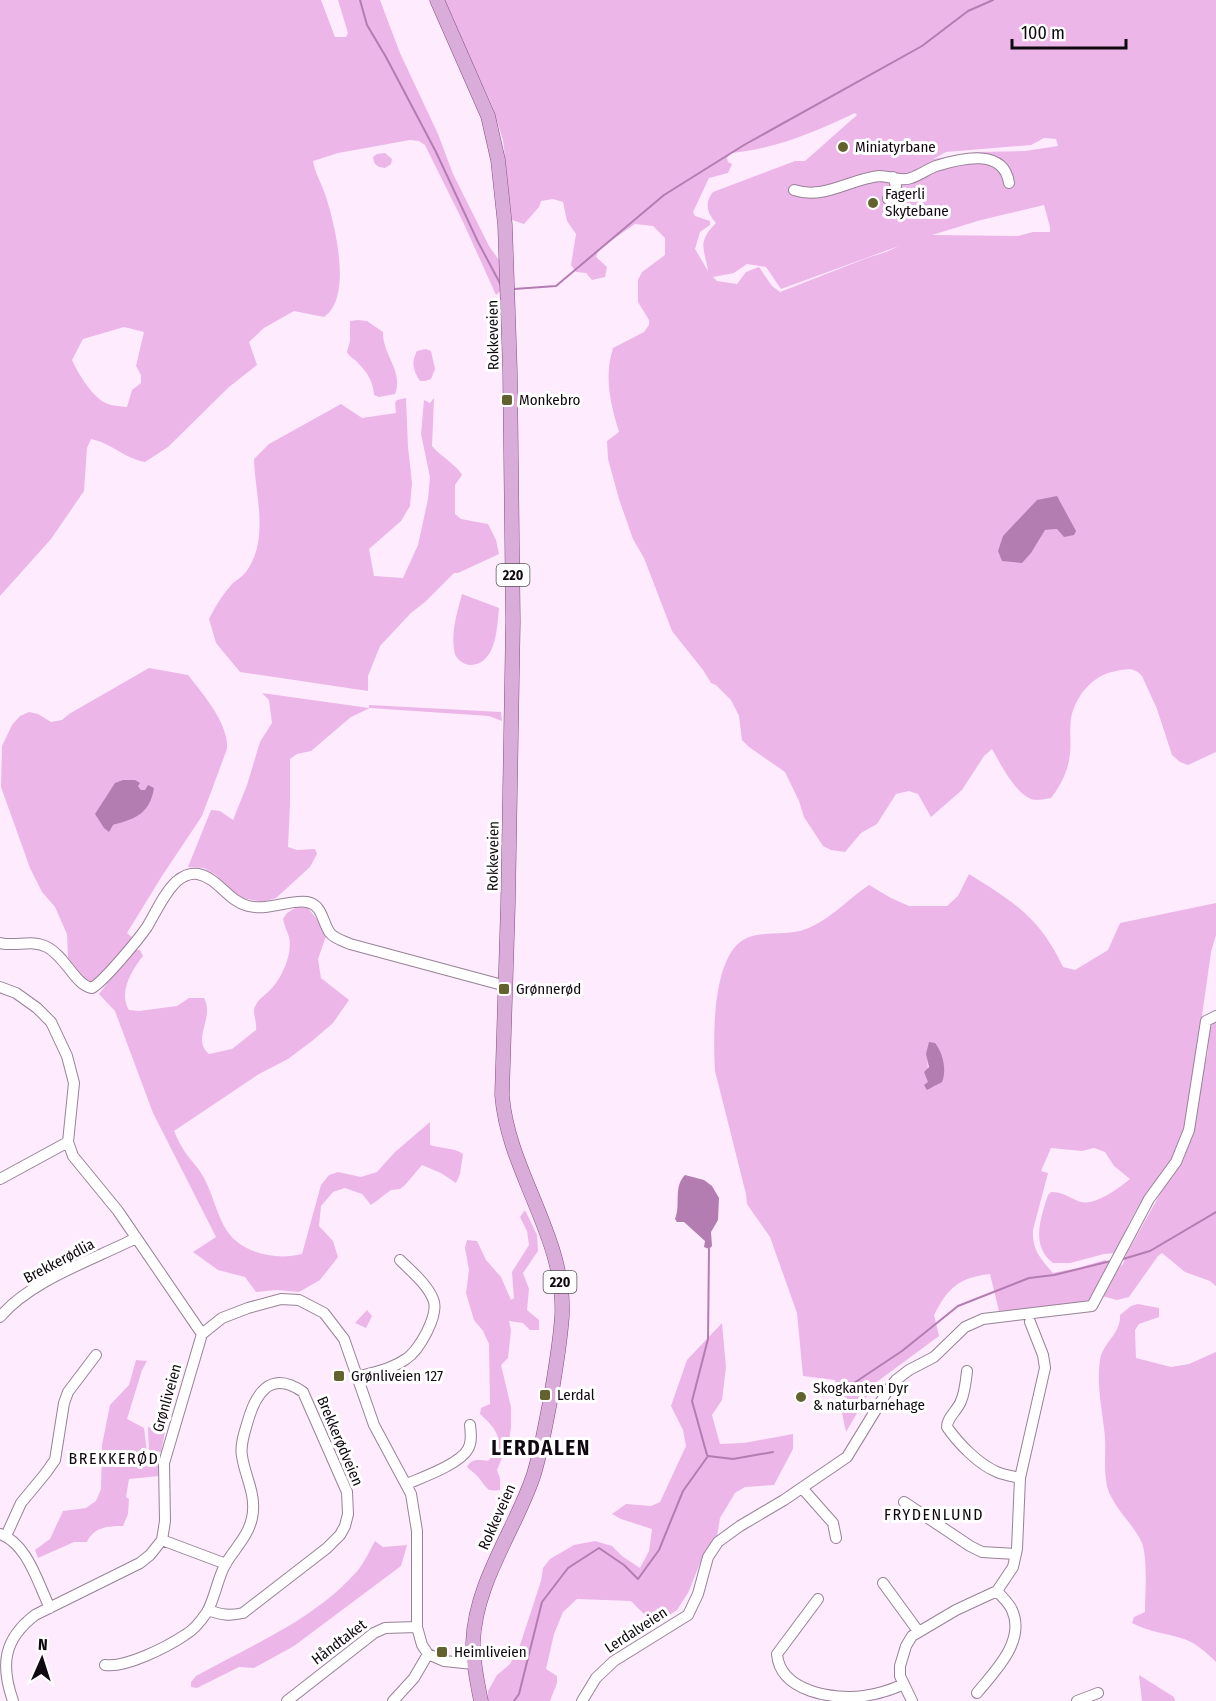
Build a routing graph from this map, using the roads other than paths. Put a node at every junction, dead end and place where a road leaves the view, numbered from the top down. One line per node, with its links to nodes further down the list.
1 (436, 0): 7 (main road, Rokkeveien / 220)
2 (893, 177): 3 (street); 4 (street); 5 (street)
3 (1009, 183)
4 (794, 190)
5 (888, 199)
6 (0, 943): 7 (street)
7 (506, 986): 38 (main road, Rokkeveien / 220)
8 (0, 987): 10 (street)
9 (1216, 1016): 15 (street, Lerdalveien)
10 (69, 1142): 11 (street); 12 (street)
11 (0, 1179)
12 (136, 1238): 14 (street, Brekkerødlia); 16 (street)
13 (400, 1260): 19 (street)
14 (0, 1317)
15 (1028, 1318): 21 (street); 23 (street, Lerdalveien)
16 (202, 1334): 19 (street); 27 (street, Grønliveien)
17 (96, 1354): 25 (street)
18 (967, 1371): 21 (street)
19 (358, 1377): 22 (street)
20 (470, 1425): 22 (street)
21 (1020, 1478): 28 (street)
22 (407, 1484): 35 (street)
23 (802, 1488): 26 (street); 47 (street, Lerdalveien)
24 (904, 1502): 28 (street)
25 (3, 1535): 33 (street)
26 (836, 1538)
27 (162, 1540): 29 (street); 33 (street)
28 (1016, 1554): 31 (street)
29 (226, 1564): 34 (street, Brekkerødveien); 34 (street, Brekkerødveien)
30 (883, 1583): 36 (street)
31 (998, 1591): 36 (street); 41 (street)
32 (818, 1599): 40 (street)
33 (50, 1608): 43 (street)
34 (208, 1610): 39 (street, Brekkerødveien)
35 (417, 1627): 37 (street); 44 (street, Håndtaket)
36 (918, 1631): 40 (street)
37 (428, 1654): 38 (street); 45 (street)
38 (474, 1664): 46 (main road, Rokkeveien / 220)
39 (105, 1665)
40 (904, 1684): 48 (street)
41 (977, 1693)
42 (1098, 1693): 49 (street)
43 (13, 1701)
44 (287, 1701)
45 (393, 1701)
46 (481, 1701)
47 (582, 1701)
48 (912, 1701)
49 (1077, 1701)

